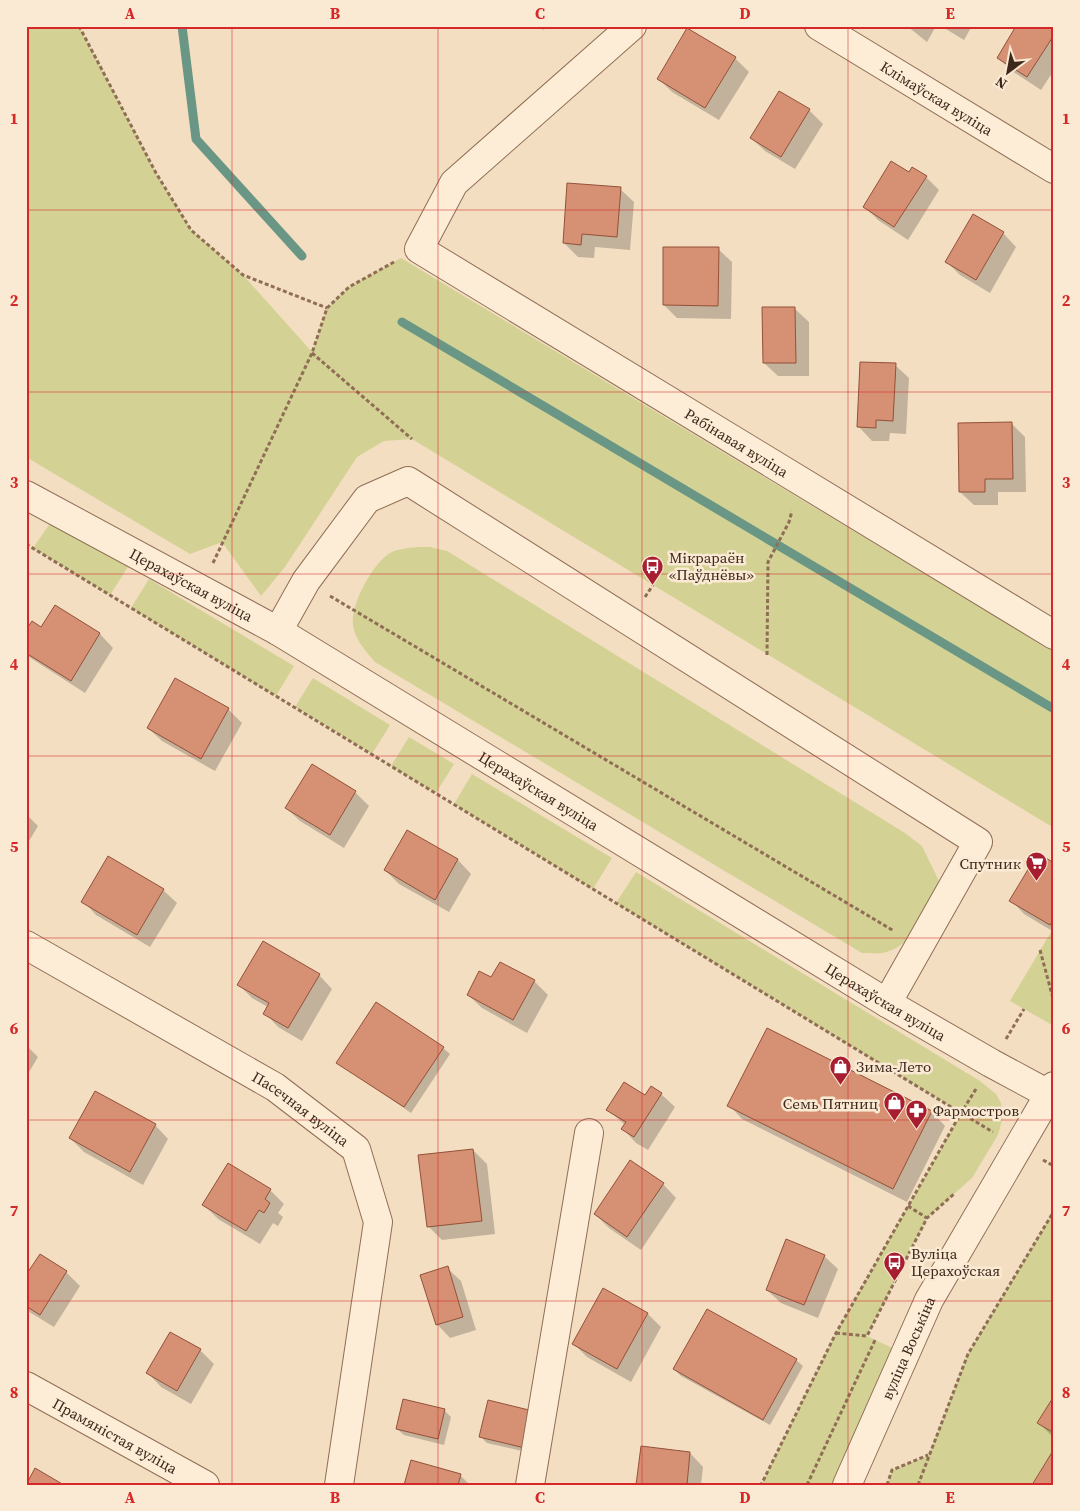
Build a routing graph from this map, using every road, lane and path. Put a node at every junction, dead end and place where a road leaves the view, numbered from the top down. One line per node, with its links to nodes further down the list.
1 (79, 26): 6 (path)
2 (632, 26): 5 (street)
3 (819, 26): 4 (street, Клімаўская вуліца)
4 (1054, 169)
5 (420, 249): 6 (path); 15 (street, Рабінавая вуліца)
6 (327, 308): 7 (path)
7 (312, 353): 8 (path); 13 (path)
8 (412, 439)
9 (26, 495): 13 (street, Церахаўская вуліца)
10 (790, 522): 16 (path)
11 (26, 544): 26 (path)
12 (306, 582): 14 (street); 18 (path); 18 (street)
13 (201, 588): 14 (street, Церахаўская вуліца)
14 (278, 631): 21 (street, Церахаўская вуліца)
15 (1054, 635)
16 (767, 655)
17 (26, 945): 36 (street, Пасечная вуліца)
18 (920, 946): 21 (street)
19 (1040, 950): 20 (path)
20 (1054, 1002)
21 (887, 1003): 25 (street, Церахаўская вуліца)
22 (1024, 1009): 23 (path)
23 (1003, 1044)
24 (980, 1082): 26 (path)
25 (1052, 1093): 40 (street, вуліца Воськіна)
26 (961, 1113): 28 (path); 29 (path)
27 (589, 1133): 37 (street)
28 (998, 1135)
29 (908, 1206): 31 (path); 31 (path)
30 (1054, 1211): 34 (path)
31 (836, 1333): 38 (path)
32 (876, 1338): 39 (path)
33 (26, 1386): 35 (street, Прамяністая вуліца)
34 (929, 1455): 41 (path); 42 (path)
35 (205, 1485)
36 (340, 1485)
37 (530, 1485)
38 (761, 1485)
39 (807, 1485)
40 (847, 1485)
41 (887, 1485)
42 (918, 1485)

